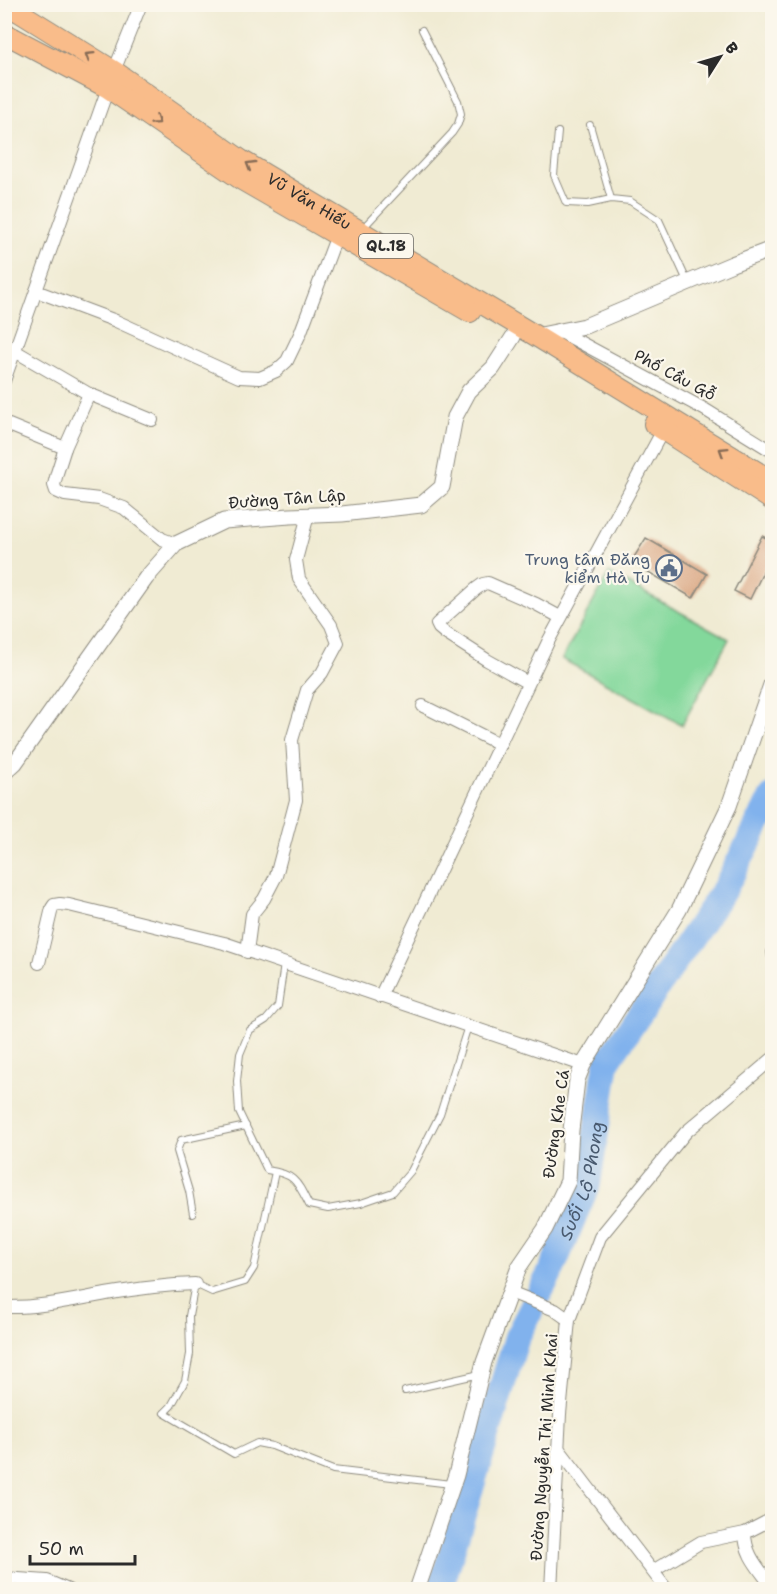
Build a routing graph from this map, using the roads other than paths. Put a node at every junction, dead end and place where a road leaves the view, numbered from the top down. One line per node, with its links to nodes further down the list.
1 (141, 4): 5 (street)
2 (4, 5): 5 (main road, Vũ Văn Hiếu / QL.18, one-way to 2)
3 (422, 30): 9 (lane)
4 (4, 33): 5 (main road, Vũ Văn Hiếu / QL.18)
5 (111, 80): 9 (main road, Vũ Văn Hiếu / QL.18, one-way to 5); 10 (main road, Vũ Văn Hiếu / QL.18, one-way to 10); 13 (street)
6 (590, 125): 8 (lane)
7 (558, 132): 8 (lane)
8 (611, 199): 12 (lane)
9 (360, 231): 15 (main road, Vũ Văn Hiếu / QL.18)
10 (337, 235): 13 (street); 16 (main road, Vũ Văn Hiếu / QL.18)
11 (772, 249): 12 (street)
12 (688, 283): 14 (street)
13 (36, 291): 17 (street)
14 (559, 332): 15 (street); 24 (street, Phố Cầu Gỗ)
15 (536, 336): 25 (main road, Vũ Văn Hiếu / QL.18, one-way to 15)
16 (513, 337): 22 (main road, Vũ Văn Hiếu / QL.18); 27 (street, Đường Tân Lập)
17 (10, 349): 18 (street); 19 (street)
18 (4, 381)
19 (89, 394): 20 (street); 23 (street)
20 (152, 420)
21 (4, 423): 23 (street)
22 (663, 430): 26 (main road, Vũ Văn Hiếu / QL.18); 29 (street)
23 (65, 448): 28 (street)
24 (772, 451)
25 (772, 481)
26 (772, 500)
27 (308, 515): 28 (street, Đường Tân Lập); 36 (street)
28 (176, 544): 34 (street, Đường Tân Lập)
29 (560, 617): 31 (street); 31 (street)
30 (772, 682): 43 (street, Đường Khe Cá)
31 (528, 683): 33 (street)
32 (423, 706): 33 (street)
33 (499, 744): 40 (street)
34 (4, 773)
35 (772, 948): 39 (lane)
36 (247, 952): 37 (street); 38 (street)
37 (39, 963)
38 (284, 964): 40 (street); 44 (lane)
39 (772, 965)
40 (380, 997): 41 (street)
41 (468, 1026): 43 (street); 45 (lane)
42 (772, 1059): 50 (street, Đường Nguyễn Thị Minh Khai)
43 (583, 1065): 48 (street, Đường Khe Cá)
44 (246, 1126): 45 (lane); 46 (lane)
45 (275, 1172): 47 (lane)
46 (193, 1214)
47 (195, 1284): 49 (street); 54 (lane)
48 (510, 1292): 50 (street); 51 (street, Đường Khe Cá)
49 (4, 1307)
50 (569, 1320): 53 (street, Đường Nguyễn Thị Minh Khai)
51 (481, 1374): 52 (lane); 54 (street, Đường Khe Cá)
52 (405, 1390)
53 (558, 1448): 57 (street); 62 (street, Đường Nguyễn Thị Minh Khai)
54 (453, 1484): 61 (street, Đường Khe Cá)
55 (772, 1520): 56 (street)
56 (745, 1533): 57 (street); 59 (street)
57 (653, 1571): 63 (street)
58 (4, 1578): 60 (street)
59 (772, 1587)
60 (69, 1590)
61 (417, 1590)
62 (551, 1590)
63 (667, 1590)

